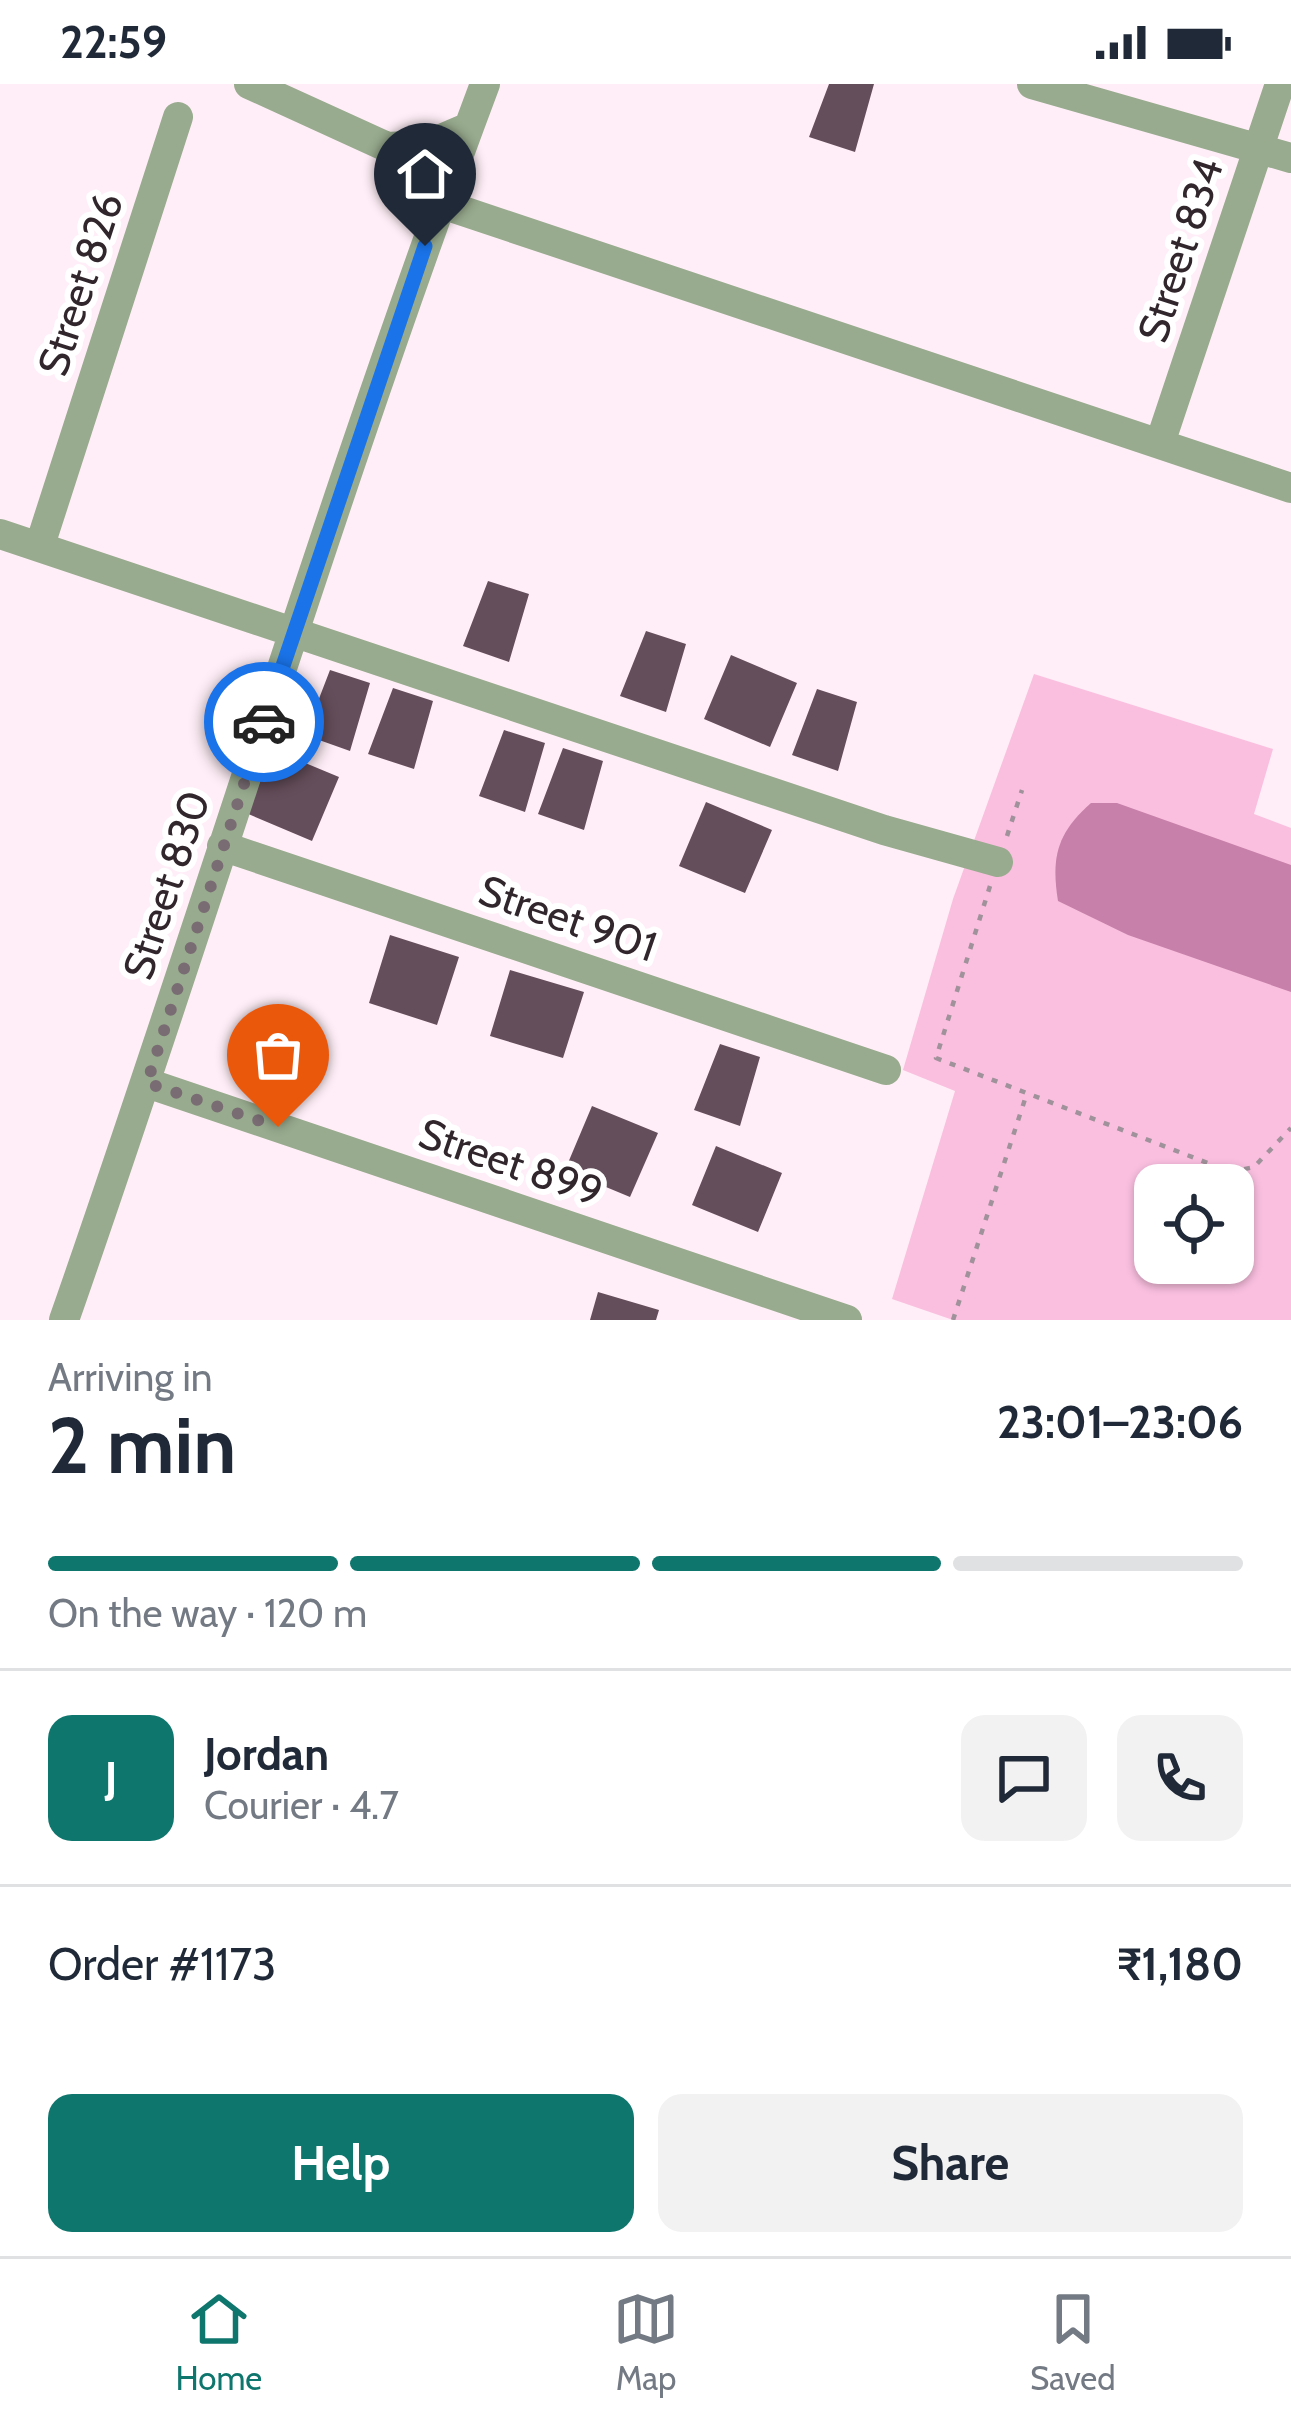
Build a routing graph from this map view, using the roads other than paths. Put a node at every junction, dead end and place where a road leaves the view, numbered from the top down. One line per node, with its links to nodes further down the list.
1 (249, 84): 6 (street)
2 (484, 84): 6 (street, Street 830)
3 (1032, 84): 7 (street)
4 (1280, 84): 7 (street, Street 834)
5 (178, 117): 13 (street, Street 826)
6 (469, 127): 9 (street, Street 830)
7 (1259, 146): 8 (street); 10 (street, Street 834)
8 (1291, 158)
9 (440, 203): 10 (street); 14 (street, Street 830)
10 (1160, 443): 11 (street)
11 (1291, 488)
12 (0, 534): 13 (street)
13 (40, 545): 14 (street)
14 (295, 630): 15 (street, Street 830); 16 (street)
15 (222, 846): 17 (street, Street 901); 18 (street, Street 830)
16 (998, 862)
17 (886, 1070)
18 (147, 1083): 19 (street, Street 830); 20 (street, Street 899)
19 (64, 1320)
20 (848, 1320)

